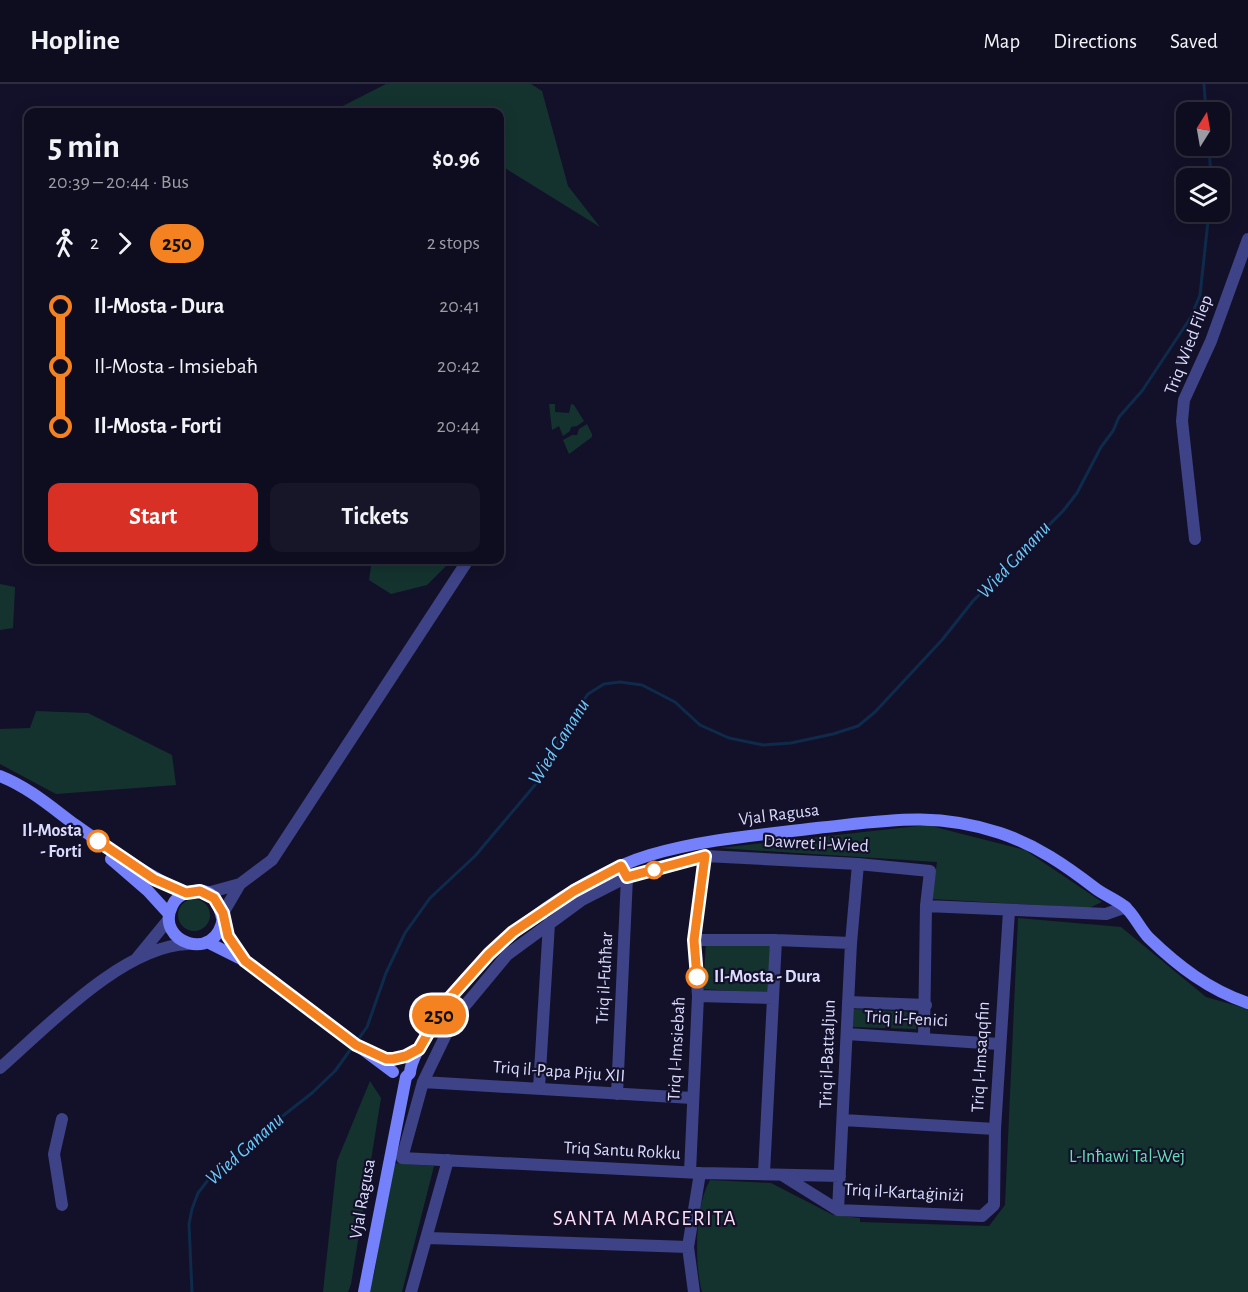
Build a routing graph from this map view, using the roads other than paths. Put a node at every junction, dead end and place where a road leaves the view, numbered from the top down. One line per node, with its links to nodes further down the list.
1 (1248, 239): 2 (street, Triq Wied Filep)
2 (1195, 539)
3 (465, 564): 9 (street)
4 (0, 776): 10 (main road)
5 (0, 782): 16 (main road)
6 (705, 856): 7 (street, Dawret il-Wied); 8 (street, Dawret il-Wied); 18 (street, Triq l-Imsiebaħ)
7 (858, 864): 12 (street, Dawret il-Wied); 21 (street, Triq il-Battaljun)
8 (624, 871): 13 (main road, Vjal Ragusa); 17 (street, Dawret il-Wied); 34 (main road, Vjal Ragusa); 38 (street, Triq il-Fuħħar)
9 (240, 884): 11 (street); 15 (street)
10 (186, 893): 11 (main road); 16 (main road)
11 (207, 893): 15 (main road)
12 (926, 906): 14 (street); 29 (street)
13 (1126, 907): 14 (street); 28 (main road, Vjal Ragusa)
14 (1009, 911): 32 (street, Triq l-Imsaqqfin)
15 (223, 915): 20 (main road); 24 (main road)
16 (169, 916): 22 (main road); 23 (street)
17 (549, 923): 36 (street, Dawret il-Wied); 37 (street)
18 (694, 940): 19 (street); 25 (street, Triq l-Imsiebaħ)
19 (776, 940): 21 (street); 26 (street)
20 (207, 942): 22 (main road); 24 (main road)
21 (851, 943): 27 (street, Triq il-Battaljun)
22 (188, 944): 23 (street)
23 (137, 959): 35 (street)
24 (245, 961): 33 (main road)
25 (698, 996): 26 (street); 39 (street, Triq l-Imsiebaħ)
26 (773, 998): 46 (street)
27 (848, 1002): 29 (street); 30 (street, Triq il-Battaljun)
28 (1248, 1003)
29 (926, 1005): 31 (street)
30 (847, 1034): 31 (street, Triq il-Fenici); 41 (street, Triq il-Battaljun)
31 (924, 1037): 32 (street, Triq il-Fenici)
32 (999, 1044): 42 (street, Triq l-Imsaqqfin)
33 (380, 1059): 34 (main road); 34 (main road)
34 (405, 1065): 54 (main road, Vjal Ragusa)
35 (0, 1068)
36 (423, 1082): 37 (street, Triq il-Papa Piju XII); 43 (street, Dawret il-Wied)
37 (539, 1088): 38 (street, Triq il-Papa Piju XII)
38 (617, 1094): 39 (street, Triq il-Papa Piju XII)
39 (692, 1098): 45 (street, Triq l-Imsiebaħ)
40 (62, 1119): 49 (street)
41 (843, 1120): 42 (street); 48 (street, Triq il-Battaljun)
42 (995, 1129): 50 (street, Triq l-Imsaqqfin)
43 (402, 1158): 44 (street, Triq Santu Rokku)
44 (448, 1160): 45 (street, Triq Santu Rokku); 52 (street)
45 (695, 1173): 46 (street, Triq Santu Rokku); 53 (street, Triq l-Imsiebaħ)
46 (764, 1173): 47 (street, Triq Santu Rokku)
47 (781, 1175): 48 (street, Triq Santu Rokku); 51 (street, Triq il-Kartaġiniżi)
48 (840, 1176): 51 (street, Triq il-Battaljun)
49 (62, 1204)
50 (994, 1205): 51 (street, Triq il-Kartaġiniżi)
51 (838, 1210)
52 (428, 1238): 53 (street); 55 (street)
53 (688, 1246): 56 (street, Triq l-Imsiebaħ)
54 (364, 1292)
55 (411, 1292)
56 (694, 1292)

